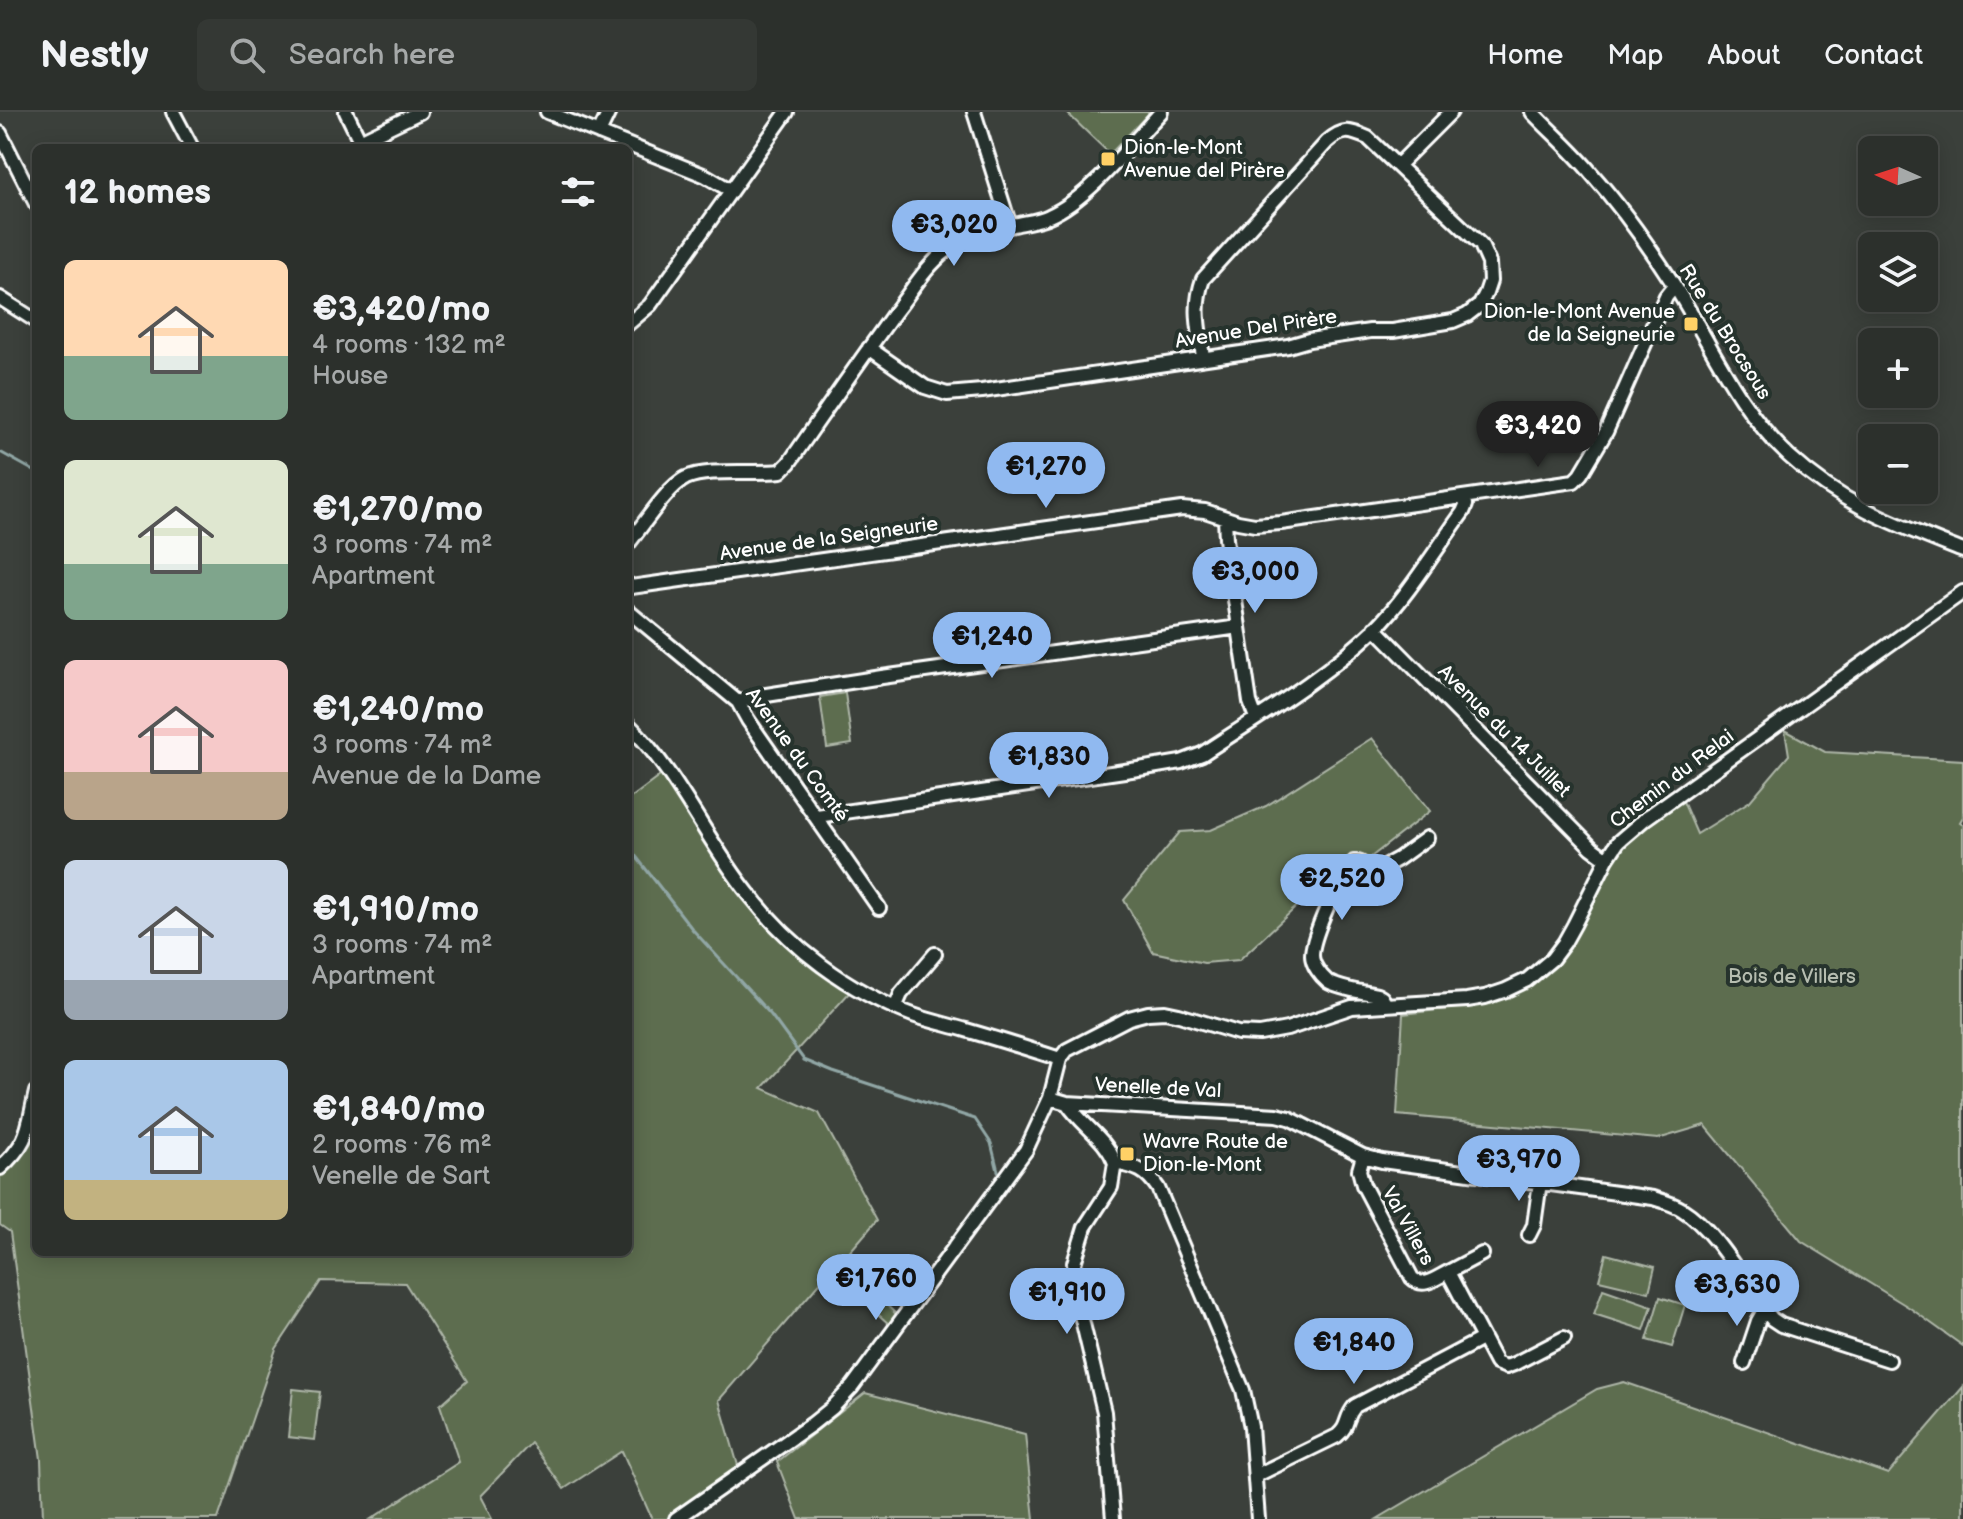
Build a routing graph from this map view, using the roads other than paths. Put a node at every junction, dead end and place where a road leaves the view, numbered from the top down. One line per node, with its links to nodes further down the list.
1 (173, 112): 13 (street)
2 (346, 112): 14 (street)
3 (420, 112): 14 (street)
4 (547, 112): 12 (street)
5 (609, 112): 12 (street)
6 (787, 112): 18 (street)
7 (974, 112): 20 (street)
8 (1161, 112): 20 (street)
9 (1451, 112): 17 (street)
10 (1532, 112): 21 (street, Rue du Brocsous)
11 (0, 133): 19 (street)
12 (599, 133): 15 (street)
13 (190, 144)
14 (362, 144)
15 (626, 144)
16 (632, 146): 18 (street)
17 (1398, 165): 26 (street, Avenue Del Pirère); 26 (street, Avenue Del Pirère)
18 (730, 190): 24 (street)
19 (32, 196)
20 (1010, 226): 25 (street)
21 (1674, 286): 27 (street, Avenue de la Seigneurie); 30 (street, Rue du Brocsous)
22 (0, 298): 23 (street)
23 (32, 318)
24 (632, 321)
25 (869, 348): 26 (street, Avenue Del Pirère); 29 (street)
26 (1203, 357)
27 (1465, 497): 28 (street, Avenue de la Seigneurie); 35 (street)
28 (1225, 518): 31 (street, Avenue de la Seigneurie); 34 (street)
29 (632, 539)
30 (1963, 551)
31 (632, 588)
32 (1963, 592): 41 (street, Chemin du Relai)
33 (632, 614): 36 (street, Avenue du Comté)
34 (1239, 627): 36 (street); 37 (street)
35 (1375, 628): 37 (street); 41 (street, Avenue du 14 Juillet)
36 (738, 702): 39 (street, Avenue du Comté)
37 (1256, 718): 39 (street)
38 (632, 728): 45 (street)
39 (817, 816): 42 (street, Avenue du Comté)
40 (1427, 838): 44 (street, Chemin du Relai)
41 (1607, 859): 44 (street, Chemin du Relai)
42 (879, 908)
43 (935, 954): 45 (street)
44 (1386, 1005): 46 (street, Chemin du Relai)
45 (895, 1008): 46 (street)
46 (1060, 1059): 47 (street)
47 (1050, 1098): 48 (street, Venelle de Val); 64 (street)
48 (1067, 1103): 50 (street, Venelle de Val); 52 (street)
49 (32, 1111): 53 (street)
50 (1264, 1113): 51 (street, Val Villers)
51 (1363, 1156): 54 (street, Val Villers); 57 (street, Val Villers)
52 (1115, 1163): 63 (street); 65 (street)
53 (0, 1168)
54 (1540, 1182): 55 (street); 58 (street, Val Villers)
55 (1529, 1235)
56 (1482, 1254): 57 (street, Val Villers)
57 (1448, 1272): 60 (street, Val Villers)
58 (1765, 1309): 61 (street, Val Villers); 62 (street)
59 (1564, 1338): 60 (street, Val Villers)
60 (1482, 1339): 63 (street)
61 (1889, 1360)
62 (1744, 1363)
63 (1255, 1476): 66 (street)
64 (676, 1519)
65 (1113, 1519)
66 (1258, 1519)

